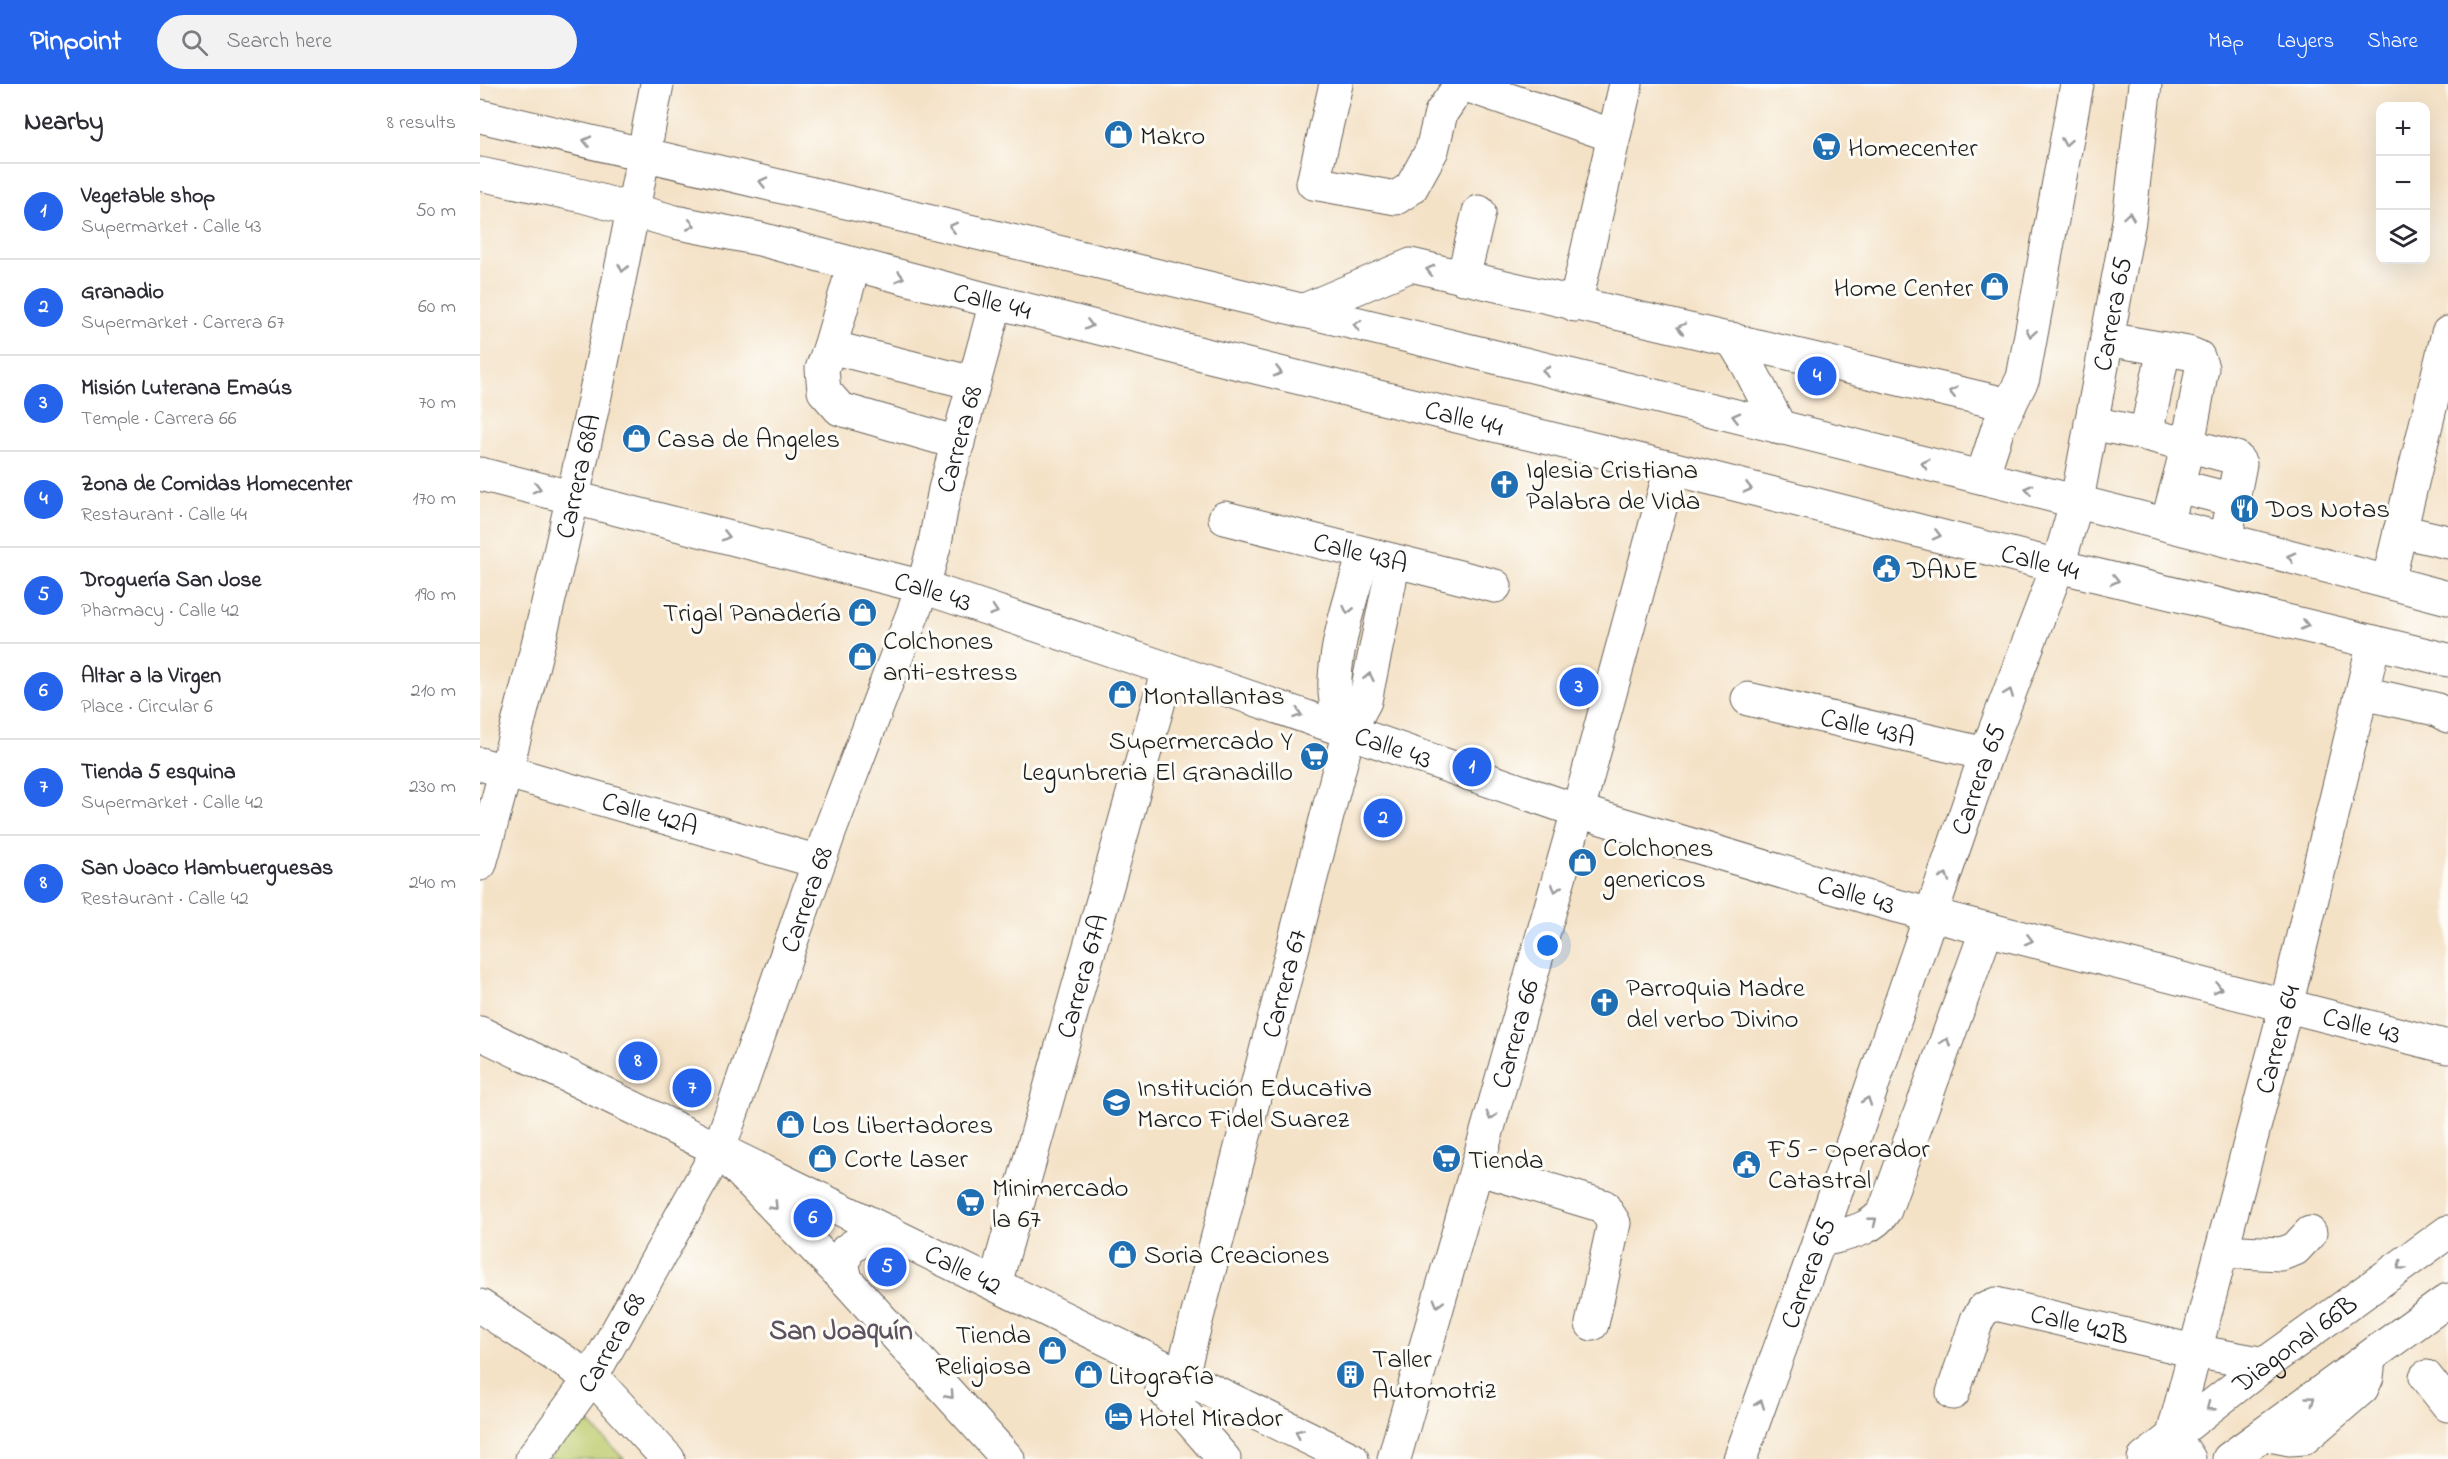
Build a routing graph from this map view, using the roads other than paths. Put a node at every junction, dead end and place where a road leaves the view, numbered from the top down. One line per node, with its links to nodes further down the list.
1 (657, 84): 9 (street, Carrera 68A)
2 (1336, 84): 3 (street)
3 (1462, 84): 8 (street)
4 (1626, 84): 8 (street)
5 (2077, 84): 24 (street, one-way to 24)
6 (2145, 84): 20 (street, Carrera 65, one-way to 6)
7 (480, 116): 9 (street, one-way to 7)
8 (1614, 136): 16 (street)
9 (644, 154): 11 (street, Carrera 68A); 17 (street, one-way to 9)
10 (480, 174): 11 (street, Calle 44)
11 (634, 210): 13 (street, Calle 44, one-way to 13); 34 (street, Carrera 68A, one-way to 34)
12 (1479, 212): 14 (street)
13 (854, 265): 15 (street, Calle 44, one-way to 15); 21 (street)
14 (1463, 278): 16 (street); 17 (street, one-way to 17)
15 (996, 302): 23 (street, Carrera 68); 30 (street, Calle 44, one-way to 30)
16 (1575, 305): 19 (street, one-way to 16)
17 (1302, 311): 26 (street, one-way to 17)
18 (2448, 333): 39 (street)
19 (1732, 339): 24 (street, one-way to 19); 26 (street)
20 (2107, 339): 22 (street); 25 (street, Carrera 65)
21 (830, 347): 23 (street); 28 (street)
22 (2164, 349): 27 (street); 29 (street)
23 (973, 383): 28 (street, Carrera 68)
24 (2010, 405): 32 (street)
25 (2091, 423): 27 (street); 35 (street, Carrera 65)
26 (1780, 428): 32 (street, one-way to 26)
27 (2146, 434): 29 (street)
28 (958, 443): 46 (street, Carrera 68)
29 (2188, 445): 33 (street); 36 (street)
30 (1671, 468): 43 (street, Calle 44, one-way to 43); 57 (street, Carrera 66)
31 (480, 474): 34 (street, Calle 43, one-way to 34)
32 (1982, 477): 35 (street, one-way to 32)
33 (2178, 486): 36 (street); 38 (street)
34 (574, 497): 46 (street, Calle 43, one-way to 46); 56 (street, Carrera 68A)
35 (2076, 500): 38 (street); 43 (street, Carrera 65)
36 (2233, 500): 40 (street)
37 (1225, 518): 42 (street, Calle 43A)
38 (2167, 524): 40 (street)
39 (2400, 531): 41 (street); 44 (street)
40 (2225, 540): 44 (street, one-way to 40)
41 (2448, 542)
42 (1379, 558): 45 (street, Calle 43A); 54 (street)
43 (2058, 566): 48 (street, Calle 44, one-way to 48); 55 (street, Carrera 65, one-way to 43)
44 (2388, 582): 47 (street)
45 (1495, 586)
46 (923, 587): 50 (street, Calle 43, one-way to 50); 58 (street, Carrera 68)
47 (2448, 598)
48 (2374, 642): 49 (street, Calle 44); 51 (street, Carrera 64)
49 (2448, 660)
50 (1168, 669): 54 (street, Calle 43, one-way to 54); 74 (street, Carrera 67A)
51 (2362, 693): 53 (street); 62 (street, Carrera 64)
52 (1748, 699): 55 (street, Calle 43A)
53 (2448, 716)
54 (1349, 731): 57 (street, Calle 43); 82 (street, Carrera 67)
55 (1986, 754): 60 (street, Carrera 65, one-way to 55)
56 (493, 768): 58 (street, Calle 42A); 59 (street, Carrera 68A)
57 (1578, 811): 60 (street, Calle 43); 66 (street, Carrera 66, one-way to 66)
58 (819, 862): 65 (street, Carrera 68)
59 (480, 864)
60 (1932, 915): 61 (street, Calle 43); 71 (street, Carrera 65, one-way to 60)
61 (1987, 929): 62 (street, Calle 43, one-way to 62); 71 (street, one-way to 61)
62 (2286, 1006): 64 (street, Calle 43); 72 (street, Carrera 64)
63 (480, 1033): 65 (street, Calle 42)
64 (2448, 1047)
65 (719, 1149): 68 (street, Calle 42); 73 (street, one-way to 73); 81 (street, Carrera 68)
66 (1474, 1176): 67 (street); 77 (street); 91 (street, Carrera 66, one-way to 91)
67 (1515, 1195)
68 (889, 1232): 73 (street); 74 (street, Calle 42)
69 (2448, 1232): 79 (street, Diagonal 66B, one-way to 79)
70 (2310, 1233): 72 (street)
71 (1819, 1240): 92 (street, Carrera 65, one-way to 71)
72 (2221, 1251): 78 (street, Carrera 64)
73 (846, 1280): 88 (street, one-way to 88)
74 (995, 1284): 82 (street, Calle 42)
75 (480, 1306): 81 (street)
76 (2442, 1312): 94 (street, Diagonal 66B)
77 (1592, 1324)
78 (2209, 1354): 79 (street, Calle 42B); 83 (street, Calle 42B); 85 (street, Carrera 64)
79 (2265, 1364): 85 (street, Diagonal 66B, one-way to 85)
80 (2426, 1377): 84 (street)
81 (591, 1378): 86 (street, Carrera 68); 87 (street)
82 (1180, 1390): 89 (street); 90 (street, Calle 42, one-way to 82)
83 (1953, 1394)
84 (2448, 1405)
85 (2181, 1447): 93 (street, Diagonal 66B)
86 (532, 1459)
87 (668, 1459)
88 (1008, 1459)
89 (1224, 1459)
90 (1352, 1459)
91 (1394, 1459)
92 (1740, 1459)
93 (2144, 1459)
94 (2229, 1459)

